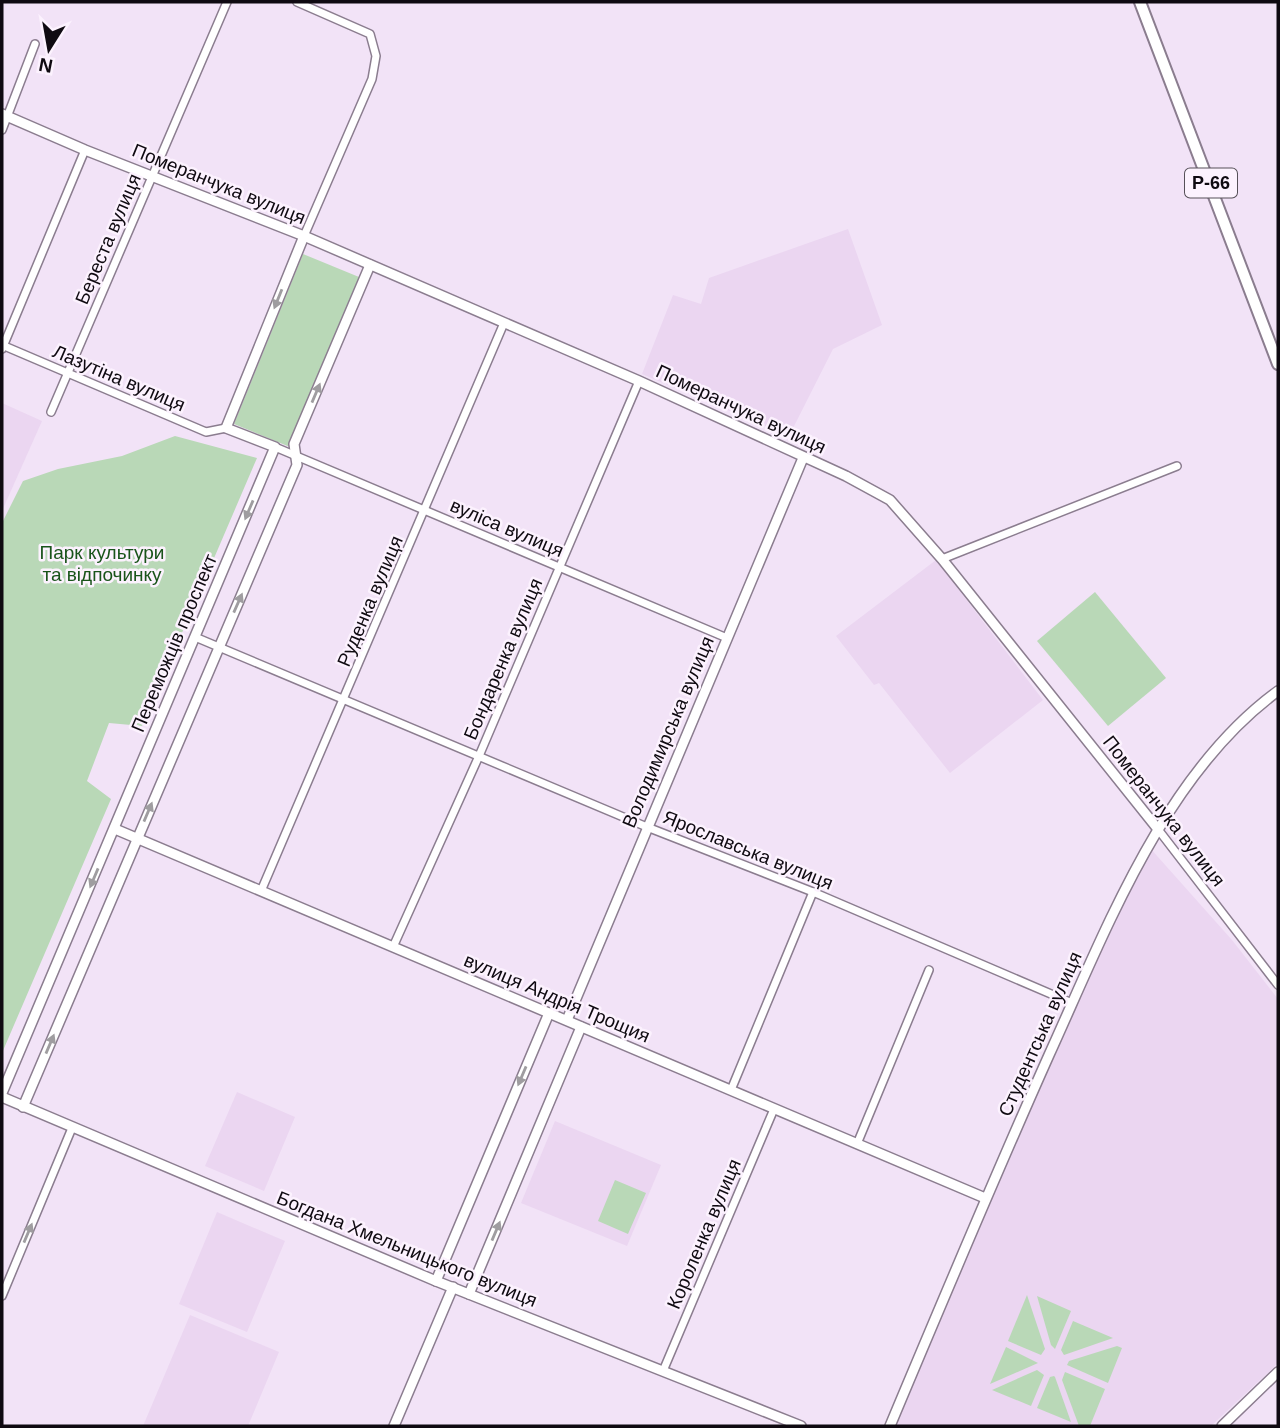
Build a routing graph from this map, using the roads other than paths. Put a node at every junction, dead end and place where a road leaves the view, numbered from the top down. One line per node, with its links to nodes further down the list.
1 (227, 2): 8 (street, Береста вулиця)
2 (297, 2): 9 (street)
3 (1140, 2): 13 (main road, Р-66)
4 (36, 44): 5 (street)
5 (5, 115): 6 (street); 7 (street, Померанчука вулиця)
6 (2, 130)
7 (85, 150): 8 (street, Померанчука вулиця); 12 (street)
8 (153, 176): 9 (street, Померанчука вулиця); 14 (street, Береста вулиця)
9 (304, 236): 10 (street, Померанчука вулиця); 17 (street, one-way to 17)
10 (370, 265): 11 (street, Померанчука вулиця); 19 (street, one-way to 10)
11 (505, 323): 15 (street, Померанчука вулиця); 22 (street, Руденка вулиця)
12 (2, 347): 14 (street, Лазутіна вулиця)
13 (1278, 364)
14 (68, 373): 16 (street, Береста вулиця); 17 (street, Лазутіна вулиця)
15 (639, 381): 20 (street, Померанчука вулиця); 24 (street, Бондаренка вулиця)
16 (51, 412)
17 (226, 428): 18 (street)
18 (275, 447): 19 (street, вуліса вулиця); 25 (street, Переможців проспект, one-way to 25)
19 (298, 456): 22 (street, вуліса вулиця); 27 (street, one-way to 19)
20 (803, 458): 23 (street, Померанчука вулиця); 26 (street, Володимирська вулиця)
21 (1177, 466): 23 (street)
22 (426, 510): 24 (street, вуліса вулиця); 29 (street, Руденка вулиця)
23 (942, 559): 32 (street, Померанчука вулиця)
24 (559, 567): 26 (street, вуліса вулиця); 30 (street, Бондаренка вулиця)
25 (195, 637): 27 (street, Ярославська вулиця); 33 (street, Переможців проспект)
26 (727, 638): 31 (street, Володимирська вулиця)
27 (218, 648): 29 (street, Ярославська вулиця); 34 (street, one-way to 27)
28 (1278, 691): 32 (street, Студентська вулиця)
29 (345, 701): 30 (street, Ярославська вулиця); 35 (street, Руденка вулиця)
30 (479, 756): 31 (street, Ярославська вулиця); 37 (street, Бондаренка вулиця)
31 (647, 827): 36 (street, Ярославська вулиця); 42 (street, Володимирська вулиця)
32 (1157, 828): 39 (street, Померанчука вулиця); 40 (street, Студентська вулиця)
33 (115, 829): 34 (street, вулиця Андрія Трощия); 45 (street, Переможців проспект, one-way to 45)
34 (137, 838): 35 (street, вулиця Андрія Трощия); 46 (street, one-way to 34)
35 (261, 891): 37 (street, вулиця Андрія Трощия)
36 (813, 892): 40 (street, Ярославська вулиця); 44 (street)
37 (393, 947): 41 (street, вулиця Андрія Трощия)
38 (929, 970): 49 (street)
39 (1278, 985)
40 (1072, 1003): 50 (street, Студентська вулиця)
41 (549, 1013): 42 (street, вулиця Андрія Трощия); 51 (street, one-way to 51)
42 (567, 1020): 43 (street, вулиця Андрія Трощия)
43 (581, 1027): 44 (street, вулиця Андрія Трощия); 53 (street, one-way to 43)
44 (731, 1090): 47 (street, вулиця Андрія Трощия)
45 (2, 1095): 46 (street, Богдана Хмельницького вулиця)
46 (23, 1107): 48 (street, Богдана Хмельницького вулиця)
47 (774, 1109): 49 (street, вулиця Андрія Трощия); 55 (street, Короленка вулиця)
48 (72, 1128): 51 (street, Богдана Хмельницького вулиця); 54 (street, one-way to 48)
49 (857, 1144): 50 (street, вулиця Андрія Трощия)
50 (985, 1198): 60 (street, Студентська вулиця)
51 (436, 1281): 52 (street, Богдана Хмельницького вулиця)
52 (453, 1287): 53 (street, Богдана Хмельницького вулиця); 58 (street)
53 (469, 1294): 55 (street, Богдана Хмельницького вулиця)
54 (2, 1296)
55 (663, 1371): 59 (street, Богдана Хмельницького вулиця)
56 (1278, 1373): 57 (street)
57 (1225, 1425)
58 (394, 1426)
59 (801, 1426)
60 (890, 1426)

